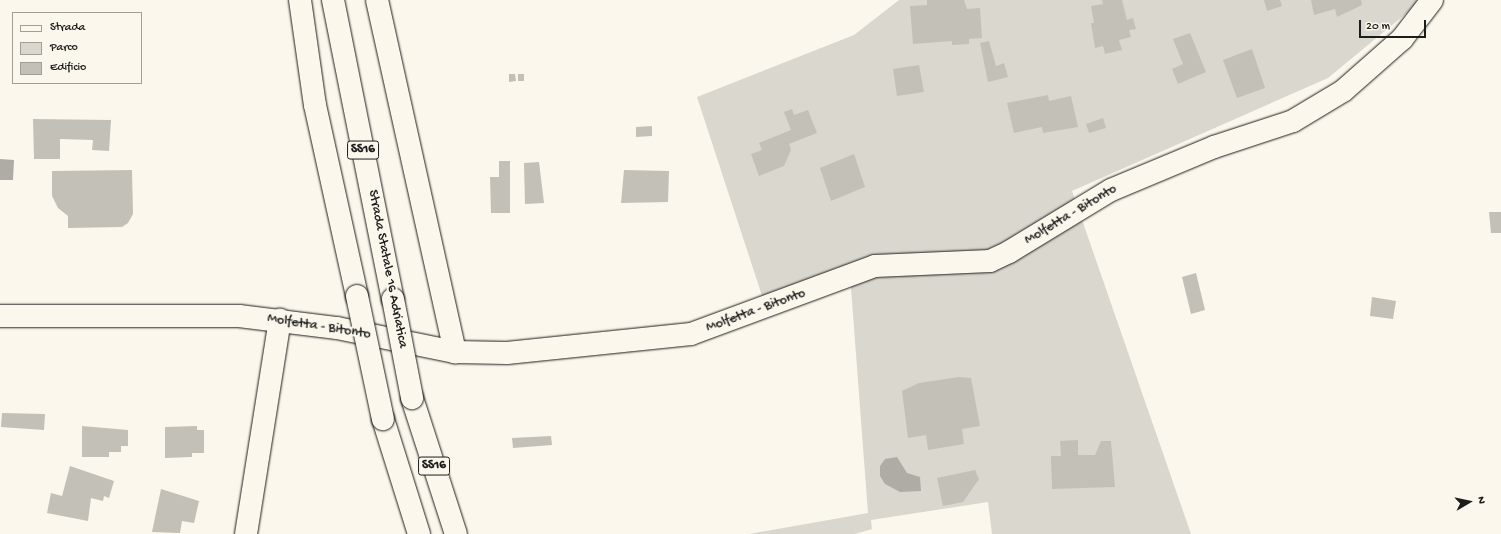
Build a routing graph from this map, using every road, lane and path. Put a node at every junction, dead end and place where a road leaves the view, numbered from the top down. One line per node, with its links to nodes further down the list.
1 (300, 0): 9 (main road, SS16, bridge)
2 (333, 0): 10 (main road, Strada Statale 16 Adriatica / SS16, bridge)
3 (377, 0): 7 (main road)
4 (1432, 0): 7 (main road, Molfetta - Bitonto)
5 (0, 316): 6 (main road, Molfetta - Bitonto)
6 (280, 320): 7 (main road, Molfetta - Bitonto); 8 (main road)
7 (455, 352)
8 (246, 534)
9 (420, 534)
10 (456, 534)

